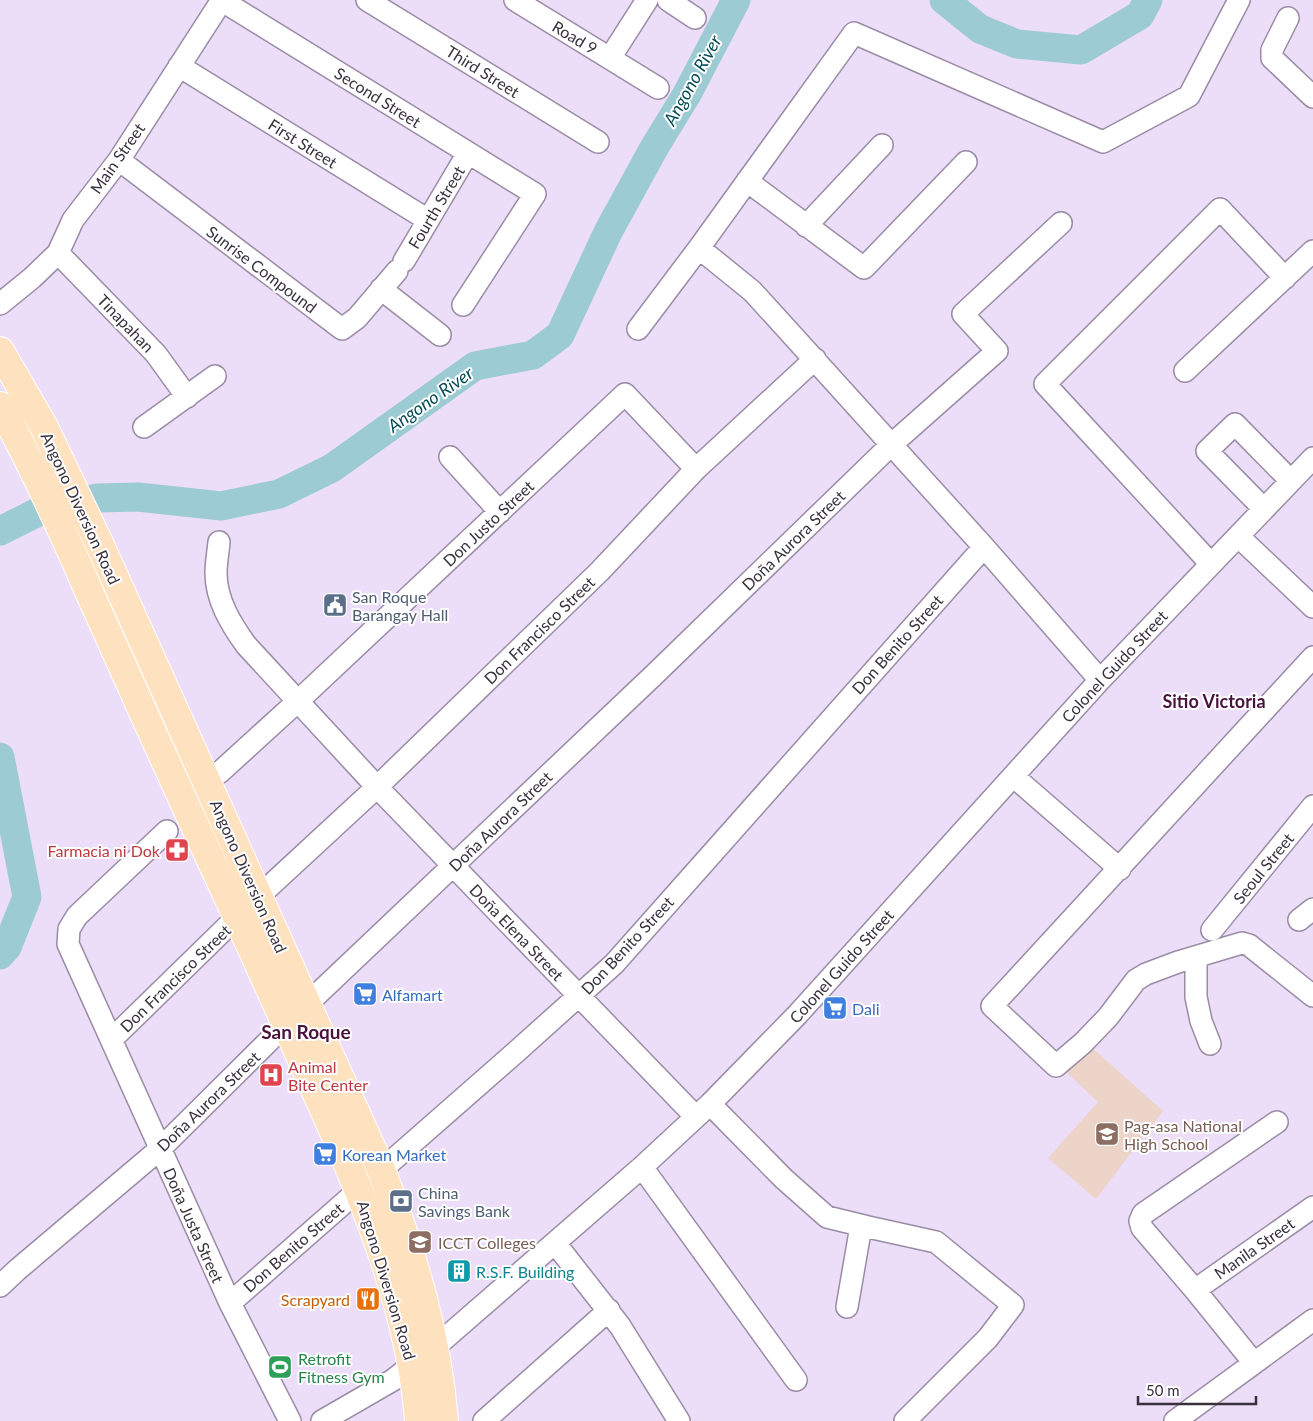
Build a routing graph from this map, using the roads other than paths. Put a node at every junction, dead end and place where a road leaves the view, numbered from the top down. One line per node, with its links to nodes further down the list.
1 (221, 0): 10 (street, Main Street); 15 (street, Second Street)
2 (367, 0): 13 (street, Third Street)
3 (514, 0): 9 (street, Road 9)
4 (647, 0): 9 (street)
5 (668, 0): 7 (street)
6 (1239, 0): 18 (street)
7 (695, 18)
8 (1288, 18): 12 (street)
9 (610, 58): 11 (street, Road 9)
10 (179, 66): 16 (street, Main Street); 19 (street, First Street)
11 (658, 88)
12 (1313, 97)
13 (598, 142)
14 (882, 145): 21 (street)
15 (468, 153): 19 (street, Fourth Street); 29 (street, Second Street)
16 (119, 160): 24 (street, Main Street); 27 (street, Sunrise Compound)
17 (966, 162): 21 (street)
18 (747, 181): 21 (street); 22 (street)
19 (428, 220): 25 (street, Fourth Street)
20 (1061, 223): 39 (street, Doña Aurora Street)
21 (806, 226)
22 (699, 248): 30 (street); 33 (street)
23 (1313, 252): 26 (street)
24 (58, 253): 28 (street, Main Street); 36 (street, Tinapahan)
25 (400, 266): 27 (street, Sunrise Compound)
26 (1285, 278): 34 (street); 49 (street)
27 (381, 289): 31 (street)
28 (0, 304)
29 (463, 305)
30 (638, 329)
31 (440, 335)
32 (0, 351): 61 (main road, Angono Diversion Road)
33 (815, 359): 39 (street); 42 (street, Don Francisco Street)
34 (1185, 371)
35 (215, 376): 36 (street)
36 (187, 397): 38 (street)
37 (0, 406): 62 (main road, Angono Diversion Road)
38 (144, 427)
39 (891, 445): 48 (street); 59 (street, Doña Aurora Street)
40 (450, 457): 45 (street)
41 (1313, 458): 43 (street, Colonel Guido Street)
42 (696, 469): 45 (street, Don Justo Street); 56 (street, Don Francisco Street)
43 (1291, 481): 44 (street, Colonel Guido Street); 44 (street)
44 (1264, 509): 46 (street, Colonel Guido Street)
45 (500, 512): 53 (street, Don Justo Street)
46 (1238, 536): 49 (street, Colonel Guido Street); 50 (street)
47 (219, 542): 53 (street, Doña Elena Street)
48 (984, 547): 52 (street); 65 (street, Don Benito Street)
49 (1211, 564): 52 (street, Colonel Guido Street)
50 (1313, 607)
51 (1313, 657): 60 (street)
52 (1100, 680): 55 (street, Colonel Guido Street)
53 (298, 701): 54 (street, Don Justo Street); 56 (street, Doña Elena Street)
54 (219, 773)
55 (1013, 776): 60 (street); 71 (street, Colonel Guido Street)
56 (376, 787): 59 (street, Doña Elena Street); 61 (street, Don Francisco Street)
57 (1312, 808): 63 (street, Seoul Street)
58 (167, 831): 69 (street, Doña Justa Street)
59 (453, 866): 65 (street, Doña Elena Street); 67 (street, Doña Aurora Street)
60 (1120, 869): 64 (street)
61 (258, 897): 67 (main road, Angono Diversion Road)
62 (237, 917): 68 (main road, Angono Diversion Road); 69 (street, Don Francisco Street)
63 (1212, 930)
64 (1196, 957): 66 (street); 70 (street)
65 (579, 996): 71 (street, Doña Elena Street); 75 (street, Don Benito Street)
66 (1313, 996)
67 (308, 1005): 68 (street, Doña Aurora Street); 75 (main road, Angono Diversion Road)
68 (286, 1024): 73 (street, Doña Aurora Street); 76 (main road, Angono Diversion Road)
69 (112, 1039): 73 (street, Doña Justa Street)
70 (1210, 1044)
71 (703, 1111): 74 (street, Colonel Guido Street); 78 (street, Doña Elena Street)
72 (1277, 1122): 81 (street)
73 (160, 1149): 80 (street, Doña Aurora Street); 82 (street, Doña Justa Street)
74 (642, 1167): 79 (street, Colonel Guido Street); 89 (street)
75 (381, 1169): 76 (street, Don Benito Street); 86 (main road, Angono Diversion Road)
76 (359, 1189): 82 (street, Don Benito Street); 88 (main road, Angono Diversion Road)
77 (1313, 1206): 81 (street, Manila Street)
78 (861, 1226): 83 (street); 96 (street, Doña Elena Street)
79 (555, 1243): 84 (street); 86 (street, Colonel Guido Street)
80 (0, 1286)
81 (1196, 1290): 87 (street)
82 (230, 1303): 90 (street, Doña Justa Street)
83 (847, 1307)
84 (609, 1310): 94 (street); 95 (street)
85 (1313, 1320): 87 (street)
86 (435, 1347): 88 (street, Colonel Guido Street); 93 (main road, Angono Diversion Road)
87 (1254, 1363): 97 (street)
88 (413, 1366): 91 (street, Colonel Guido Street); 92 (main road, Angono Diversion Road)
89 (796, 1380)
90 (290, 1421)
91 (322, 1421)
92 (419, 1421)
93 (444, 1421)
94 (484, 1421)
95 (679, 1421)
96 (905, 1421)
97 (1175, 1421)

